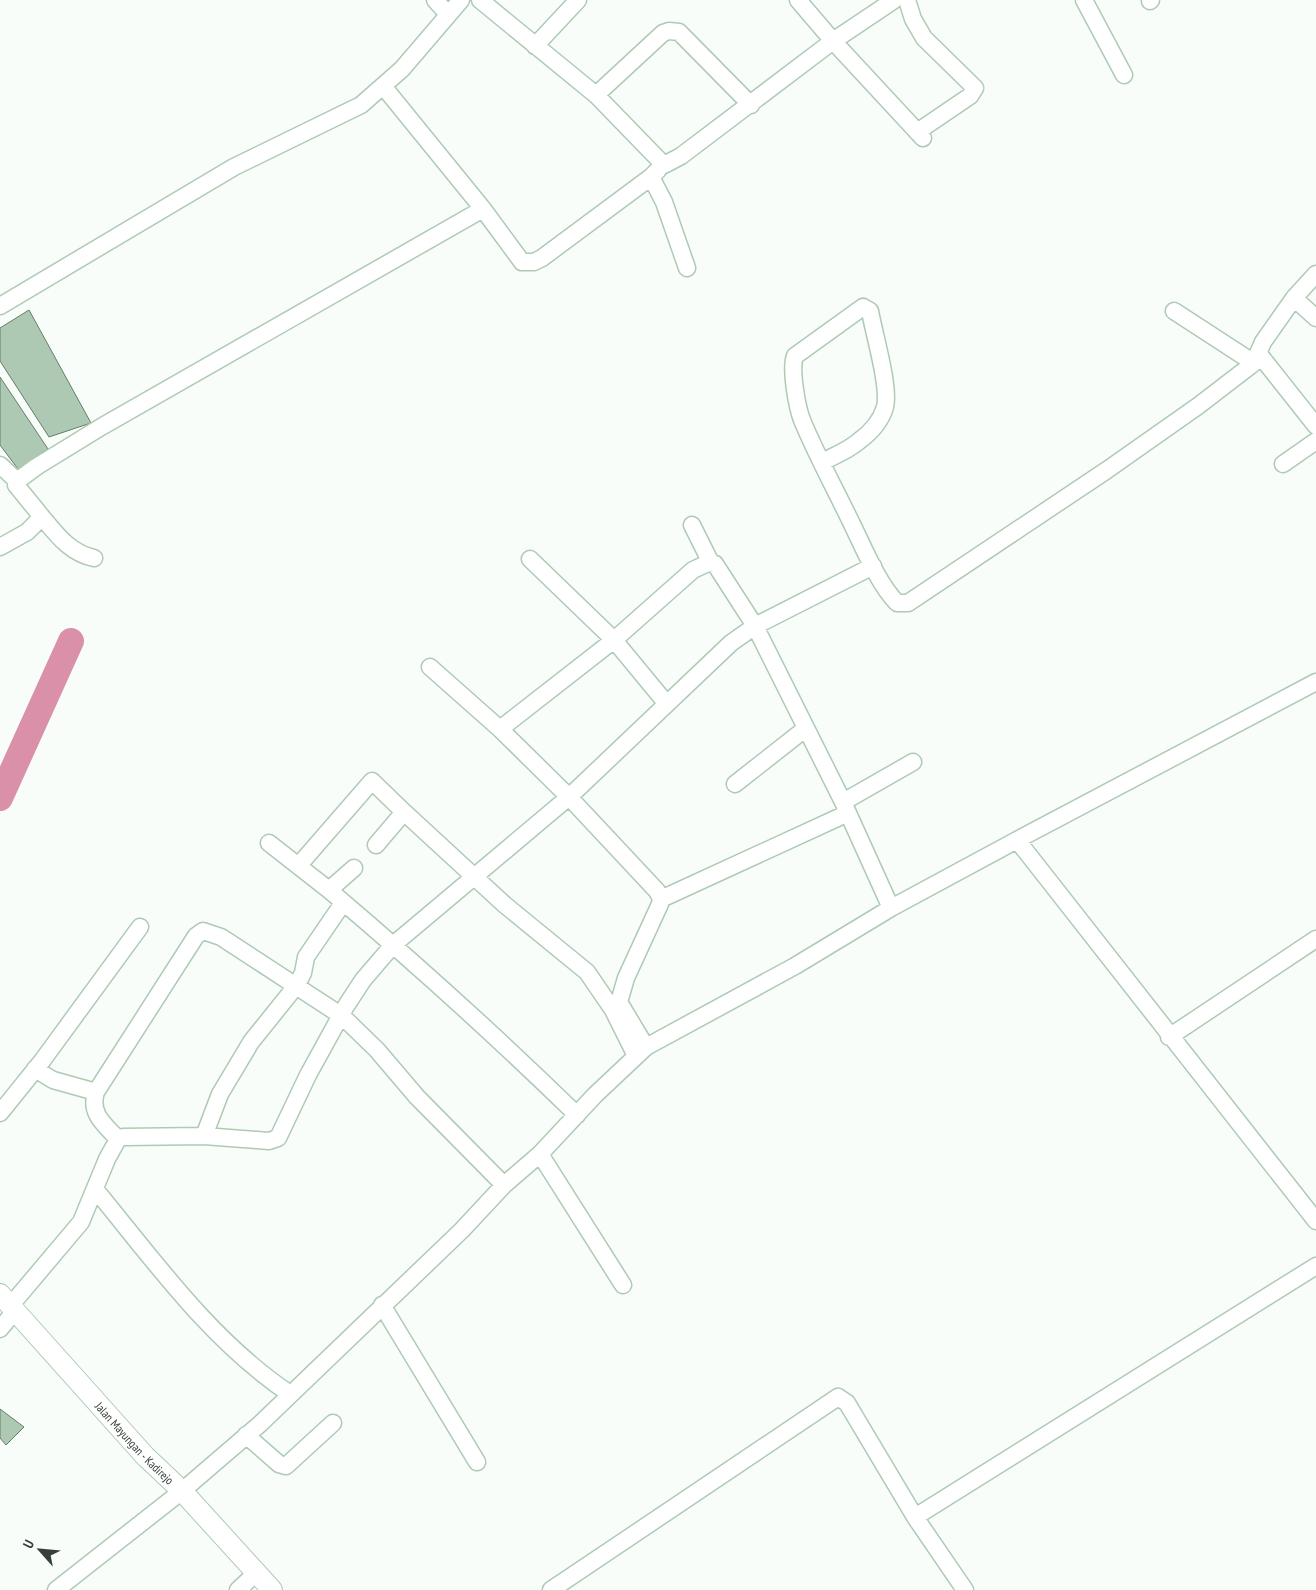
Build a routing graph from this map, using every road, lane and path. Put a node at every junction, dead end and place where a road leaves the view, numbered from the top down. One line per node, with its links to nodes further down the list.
1 (435, 0): 9 (street)
2 (461, 0): 9 (street)
3 (480, 0): 11 (street)
4 (578, 0): 11 (street)
5 (798, 0): 10 (street)
6 (894, 0): 10 (street)
7 (907, 0): 10 (street)
8 (1084, 0): 12 (street)
9 (447, 13): 13 (street)
10 (833, 41): 15 (street)
11 (535, 46): 14 (street)
12 (1124, 75)
13 (383, 86): 18 (street); 22 (street)
14 (596, 95): 15 (street); 16 (street)
15 (751, 105): 16 (street)
16 (664, 165): 17 (street)
17 (651, 176): 18 (street); 19 (street)
18 (483, 210): 31 (street)
19 (687, 268)
20 (1316, 274): 21 (street)
21 (1294, 298): 24 (street); 25 (street)
22 (0, 306)
23 (1174, 311): 25 (street)
24 (1316, 318)
25 (1256, 358): 26 (street); 38 (street)
26 (1316, 426)
27 (1316, 441): 29 (street)
28 (822, 462): 28 (street); 38 (street)
29 (1283, 464)
30 (0, 465): 31 (street)
31 (17, 481): 32 (street)
32 (42, 518): 34 (street); 35 (street)
33 (692, 525): 37 (street)
34 (0, 547)
35 (94, 558)
36 (530, 559): 40 (street)
37 (711, 562): 39 (street); 40 (street)
38 (873, 566): 39 (street)
39 (755, 626): 43 (street); 45 (street)
40 (614, 640): 43 (street); 44 (street)
41 (430, 667): 44 (street)
42 (1316, 682): 51 (street)
43 (666, 703): 48 (street)
44 (500, 729): 48 (street)
45 (806, 729): 47 (street); 49 (street)
46 (913, 762): 49 (street)
47 (735, 784)
48 (569, 797): 56 (street); 58 (street)
49 (844, 808): 58 (street); 60 (street)
50 (404, 812): 53 (street); 54 (street); 56 (street)
51 (1017, 840): 60 (street); 66 (street)
52 (269, 843): 54 (street)
53 (376, 845)
54 (299, 865): 57 (street)
55 (354, 868): 57 (street)
56 (473, 877): 63 (street); 67 (street)
57 (329, 890): 59 (street)
58 (661, 899): 67 (street)
59 (343, 903): 63 (street); 64 (street)
60 (891, 908): 67 (street)
61 (140, 927): 68 (street)
62 (1316, 939): 66 (street)
63 (393, 945): 65 (street); 71 (street)
64 (296, 986): 65 (street); 69 (street); 72 (street)
65 (342, 1016): 72 (street); 75 (street)
66 (1170, 1037): 77 (street)
67 (641, 1052): 71 (street)
68 (35, 1069): 69 (street); 70 (street)
69 (96, 1092): 73 (street)
70 (0, 1113)
71 (577, 1115): 74 (street)
72 (204, 1136): 73 (street)
73 (118, 1138): 76 (street)
74 (540, 1154): 75 (street); 79 (street)
75 (504, 1185): 81 (street)
76 (94, 1190): 80 (street); 83 (street)
77 (1316, 1221)
78 (1316, 1266): 88 (street)
79 (623, 1285)
80 (9, 1304): 82 (street); 87 (main road, Jalan Mayungan - Kadirejo)
81 (382, 1305): 83 (street); 86 (street)
82 (0, 1329)
83 (290, 1394): 85 (street)
84 (333, 1423): 85 (street)
85 (246, 1435): 87 (street)
86 (477, 1462)
87 (182, 1492): 89 (main road, Jalan Mayungan - Kadirejo); 90 (street)
88 (915, 1517): 93 (street); 94 (street)
89 (255, 1574): 91 (street); 92 (main road, Jalan Mayungan - Kadirejo)
90 (56, 1590)
91 (238, 1590)
92 (272, 1590)
93 (551, 1590)
94 (965, 1590)

